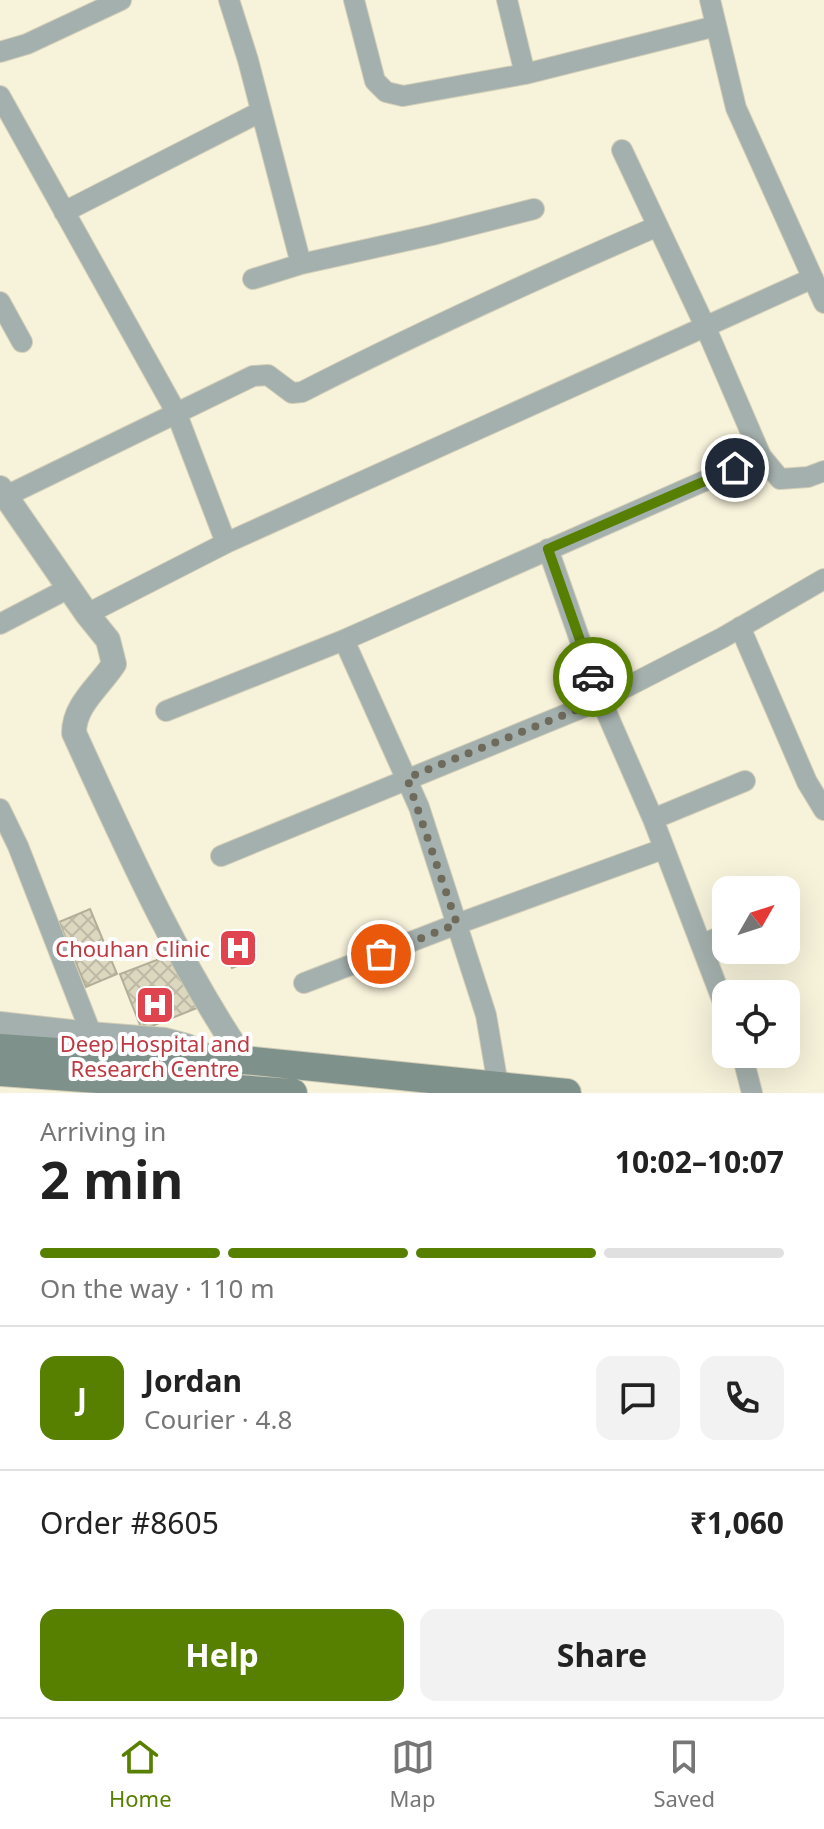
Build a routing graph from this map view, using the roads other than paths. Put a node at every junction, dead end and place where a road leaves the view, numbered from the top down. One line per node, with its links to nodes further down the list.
1 (121, 0): 7 (street)
2 (229, 0): 10 (street)
3 (354, 0): 8 (street)
4 (507, 0): 8 (street)
5 (710, 0): 6 (street)
6 (716, 26): 8 (street); 16 (street)
7 (0, 52)
8 (525, 74)
9 (0, 96): 13 (street)
10 (260, 112): 13 (street); 15 (street)
11 (622, 150): 14 (street)
12 (534, 209): 15 (street)
13 (64, 212): 22 (street)
14 (658, 226): 20 (street); 22 (street)
15 (301, 264): 17 (street)
16 (813, 278): 19 (street); 20 (street)
17 (253, 279)
18 (0, 302): 21 (street)
19 (824, 303)
20 (705, 326): 23 (street); 26 (street)
21 (22, 342)
22 (176, 412): 25 (street); 26 (street)
23 (761, 456): 24 (street); 27 (street)
24 (824, 471)
25 (3, 492): 29 (street)
26 (226, 543): 30 (street)
27 (548, 549): 33 (street); 34 (street)
28 (824, 579): 32 (street)
29 (69, 588): 30 (street); 31 (street)
30 (87, 614): 53 (street)
31 (0, 624)
32 (740, 627): 34 (street); 37 (street)
33 (344, 640): 35 (street); 36 (street)
34 (601, 700): 36 (street); 41 (street)
35 (166, 711)
36 (407, 778): 43 (street); 44 (street)
37 (816, 779): 40 (street)
38 (745, 781): 41 (street)
39 (0, 809): 50 (street)
40 (824, 810)
41 (653, 819): 42 (street)
42 (663, 849): 44 (street); 46 (street)
43 (221, 856)
44 (457, 924): 48 (street); 54 (street)
45 (712, 940): 46 (street)
46 (701, 945): 47 (street)
47 (714, 980)
48 (304, 983)
49 (1, 1027): 50 (street); 53 (main road)
50 (89, 1034): 53 (street)
51 (746, 1068): 57 (street)
52 (0, 1072): 53 (main road)
53 (208, 1075): 54 (main road); 55 (main road)
54 (498, 1089): 56 (main road)
55 (293, 1093)
56 (567, 1093)
57 (752, 1093)

